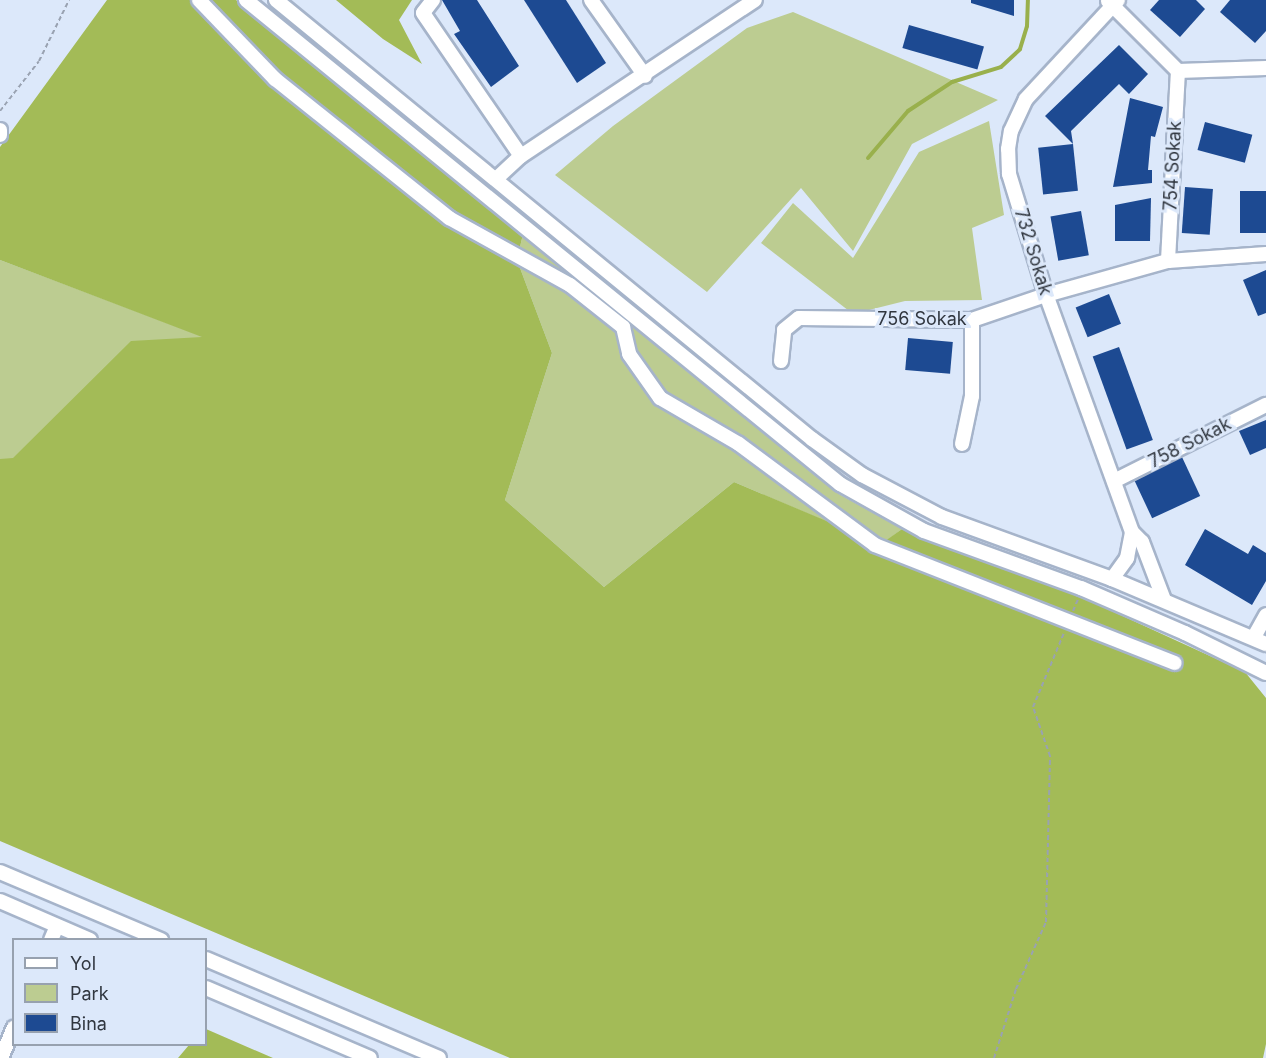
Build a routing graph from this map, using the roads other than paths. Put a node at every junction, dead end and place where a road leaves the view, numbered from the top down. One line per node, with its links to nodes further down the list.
1 (199, 0): 28 (street)
2 (246, 0): 29 (street)
3 (276, 0): 14 (street)
4 (432, 0): 13 (street)
5 (591, 0): 10 (street)
6 (755, 0): 10 (street)
7 (1112, 2): 9 (street); 17 (street, 732 Sokak)
8 (1266, 68): 9 (street)
9 (1178, 71): 16 (street, 754 Sokak)
10 (645, 76): 13 (street)
11 (0, 130): 12 (street)
12 (0, 135)
13 (521, 156): 14 (street)
14 (496, 179): 24 (street)
15 (1266, 254): 16 (street, 756 Sokak)
16 (1168, 261): 17 (street, 756 Sokak)
17 (1046, 295): 18 (street, 756 Sokak); 22 (street, 732 Sokak)
18 (972, 320): 19 (street, 756 Sokak); 21 (street)
19 (781, 361)
20 (1266, 405): 22 (street, 758 Sokak)
21 (962, 444)
22 (1114, 481): 23 (street, 732 Sokak)
23 (1132, 532): 24 (street); 25 (street, 732 Sokak)
24 (1112, 579): 25 (street)
25 (1164, 600): 27 (street)
26 (1266, 615): 27 (street)
27 (1260, 641)
28 (1175, 663)
29 (1266, 673)
30 (0, 872): 35 (street)
31 (0, 902): 32 (street)
32 (57, 926): 33 (street); 34 (street)
33 (51, 938)
34 (87, 938)
35 (159, 938)
36 (207, 958): 41 (street)
37 (207, 988): 40 (street)
38 (12, 1033): 39 (street)
39 (1, 1058)
40 (370, 1058)
41 (439, 1058)

